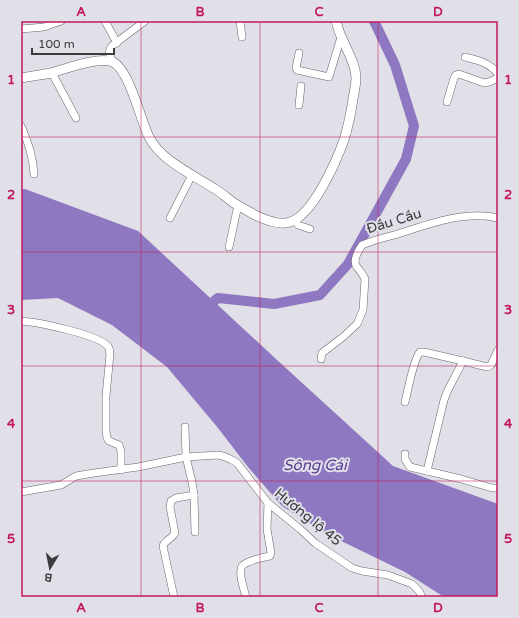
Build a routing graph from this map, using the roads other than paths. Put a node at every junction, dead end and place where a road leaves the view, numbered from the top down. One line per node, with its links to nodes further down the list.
1 (62, 21): 6 (street)
2 (105, 21): 9 (street)
3 (145, 21): 9 (street)
4 (240, 21): 7 (street)
5 (336, 21): 8 (street)
6 (21, 29)
7 (242, 37)
8 (341, 37): 10 (street); 27 (street)
9 (116, 43): 12 (street)
10 (299, 53)
11 (465, 57): 14 (street)
12 (112, 62): 13 (street); 23 (street)
13 (52, 73): 15 (street); 20 (street)
14 (498, 74)
15 (21, 78)
16 (498, 78): 18 (street)
17 (300, 86): 19 (street)
18 (447, 102)
19 (299, 105)
20 (76, 118)
21 (21, 126): 22 (street)
22 (34, 174)
23 (192, 175): 24 (street); 25 (street)
24 (238, 205): 27 (street); 29 (street)
25 (170, 218)
26 (498, 218): 32 (street, Đầu Cầu)
27 (295, 220): 28 (street)
28 (310, 229)
29 (229, 247)
30 (21, 321): 38 (street)
31 (498, 350): 33 (street)
32 (321, 359)
33 (463, 361): 34 (street); 39 (street)
34 (405, 402)
35 (185, 427): 37 (street)
36 (405, 454): 39 (street)
37 (186, 457): 38 (street, Hương lộ 45); 42 (street); 43 (street, Hương lộ 45)
38 (121, 470): 41 (street, Hương lộ 45)
39 (427, 471): 40 (street)
40 (498, 488)
41 (21, 492)
42 (194, 495): 44 (street); 45 (street)
43 (268, 503): 46 (street); 47 (street, Hương lộ 45)
44 (195, 532)
45 (174, 597)
46 (246, 597)
47 (422, 597)

